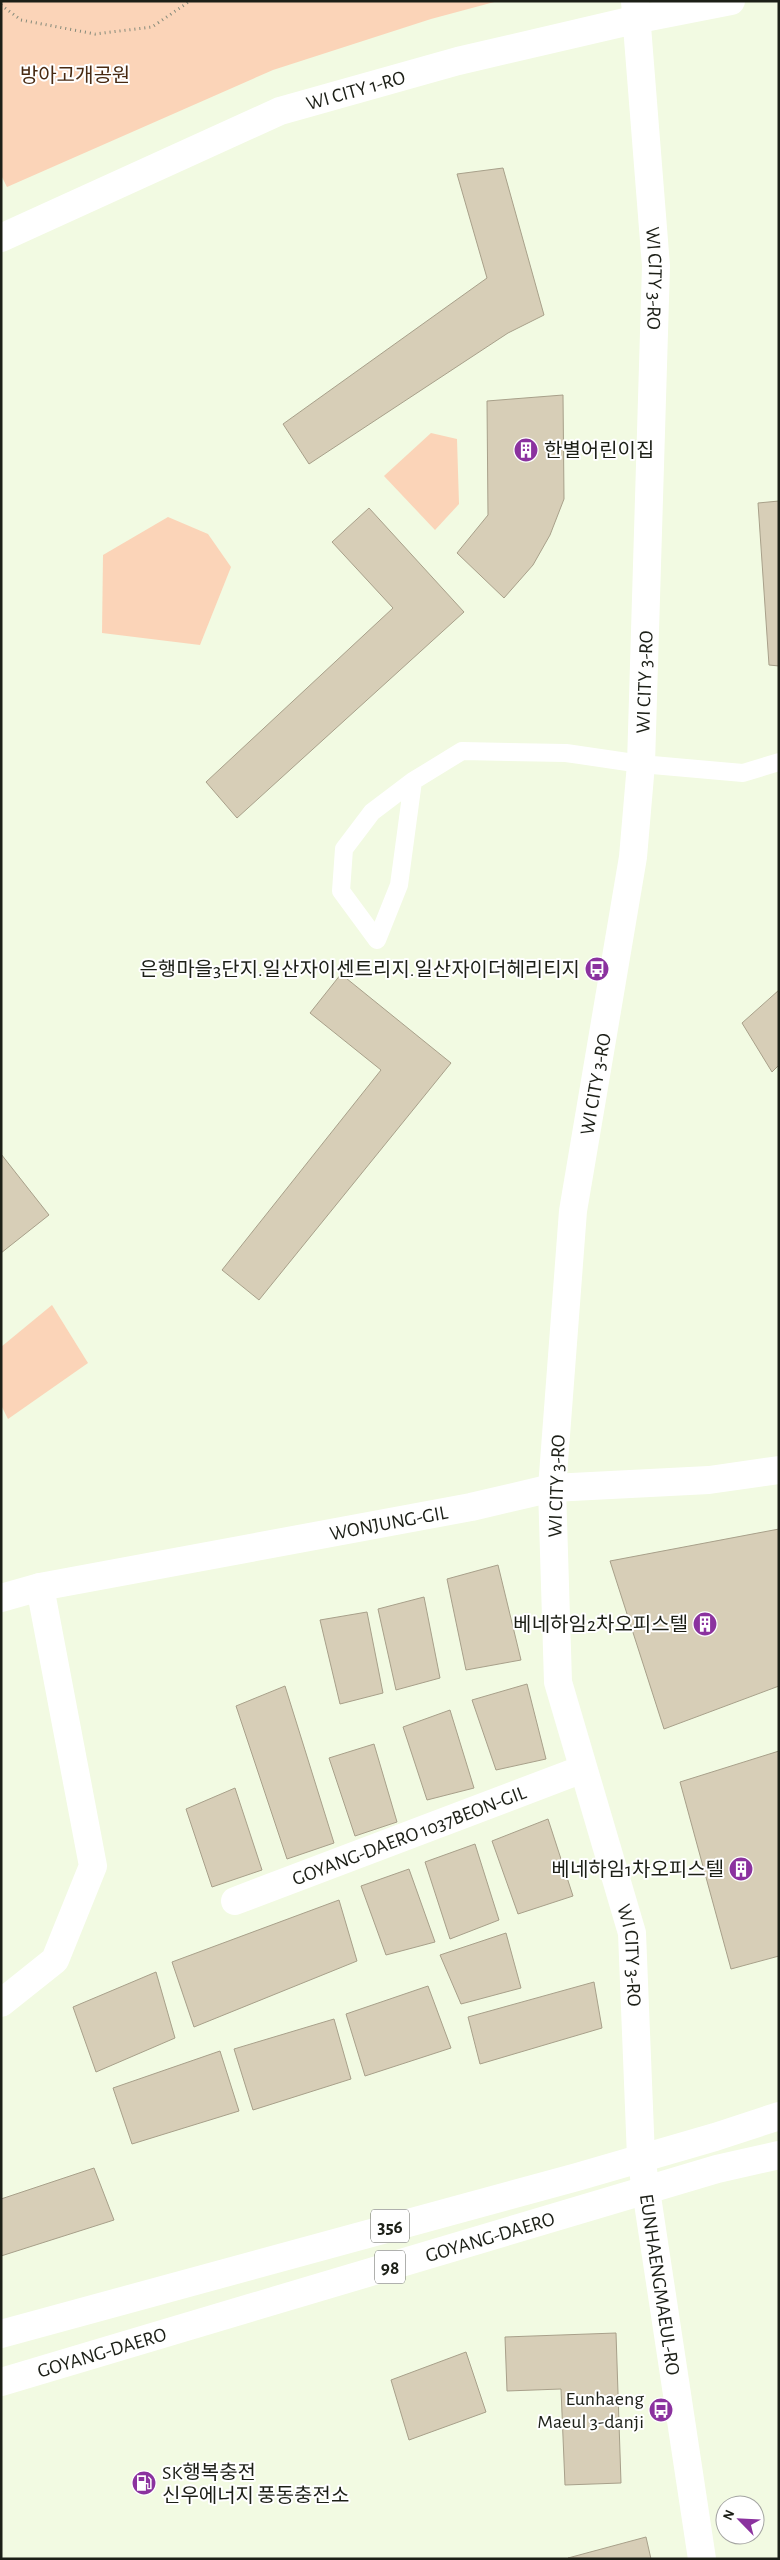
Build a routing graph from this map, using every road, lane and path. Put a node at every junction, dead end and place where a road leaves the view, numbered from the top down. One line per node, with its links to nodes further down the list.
1 (190, 1): 3 (path)
2 (731, 1): 4 (street, WI CITY 1-RO)
3 (1, 4)
4 (635, 10): 5 (street, WI CITY 1-RO); 7 (street, WI CITY 3-RO)
5 (1, 238)
6 (779, 762): 7 (lane)
7 (641, 764): 8 (lane); 10 (street, WI CITY 3-RO)
8 (413, 781): 8 (lane)
9 (779, 1470): 10 (street, WONJUNG-GIL)
10 (552, 1488): 11 (street, WONJUNG-GIL); 13 (street, WI CITY 3-RO)
11 (40, 1587): 12 (street, WONJUNG-GIL); 15 (street)
12 (1, 1598)
13 (583, 1770): 14 (street, GOYANG-DAERO 1037BEON-GIL); 18 (street, WI CITY 3-RO)
14 (236, 1901)
15 (1, 2003)
16 (779, 2116): 18 (street, GOYANG-DAERO / 356)
17 (779, 2155): 19 (street, GOYANG-DAERO / 98)
18 (641, 2157): 19 (street, EUNHAENGMAEUL-RO); 20 (street, GOYANG-DAERO / 356)
19 (646, 2192): 21 (street, GOYANG-DAERO / 98); 22 (street, EUNHAENGMAEUL-RO)
20 (1, 2334)
21 (1, 2382)
22 (702, 2559)

